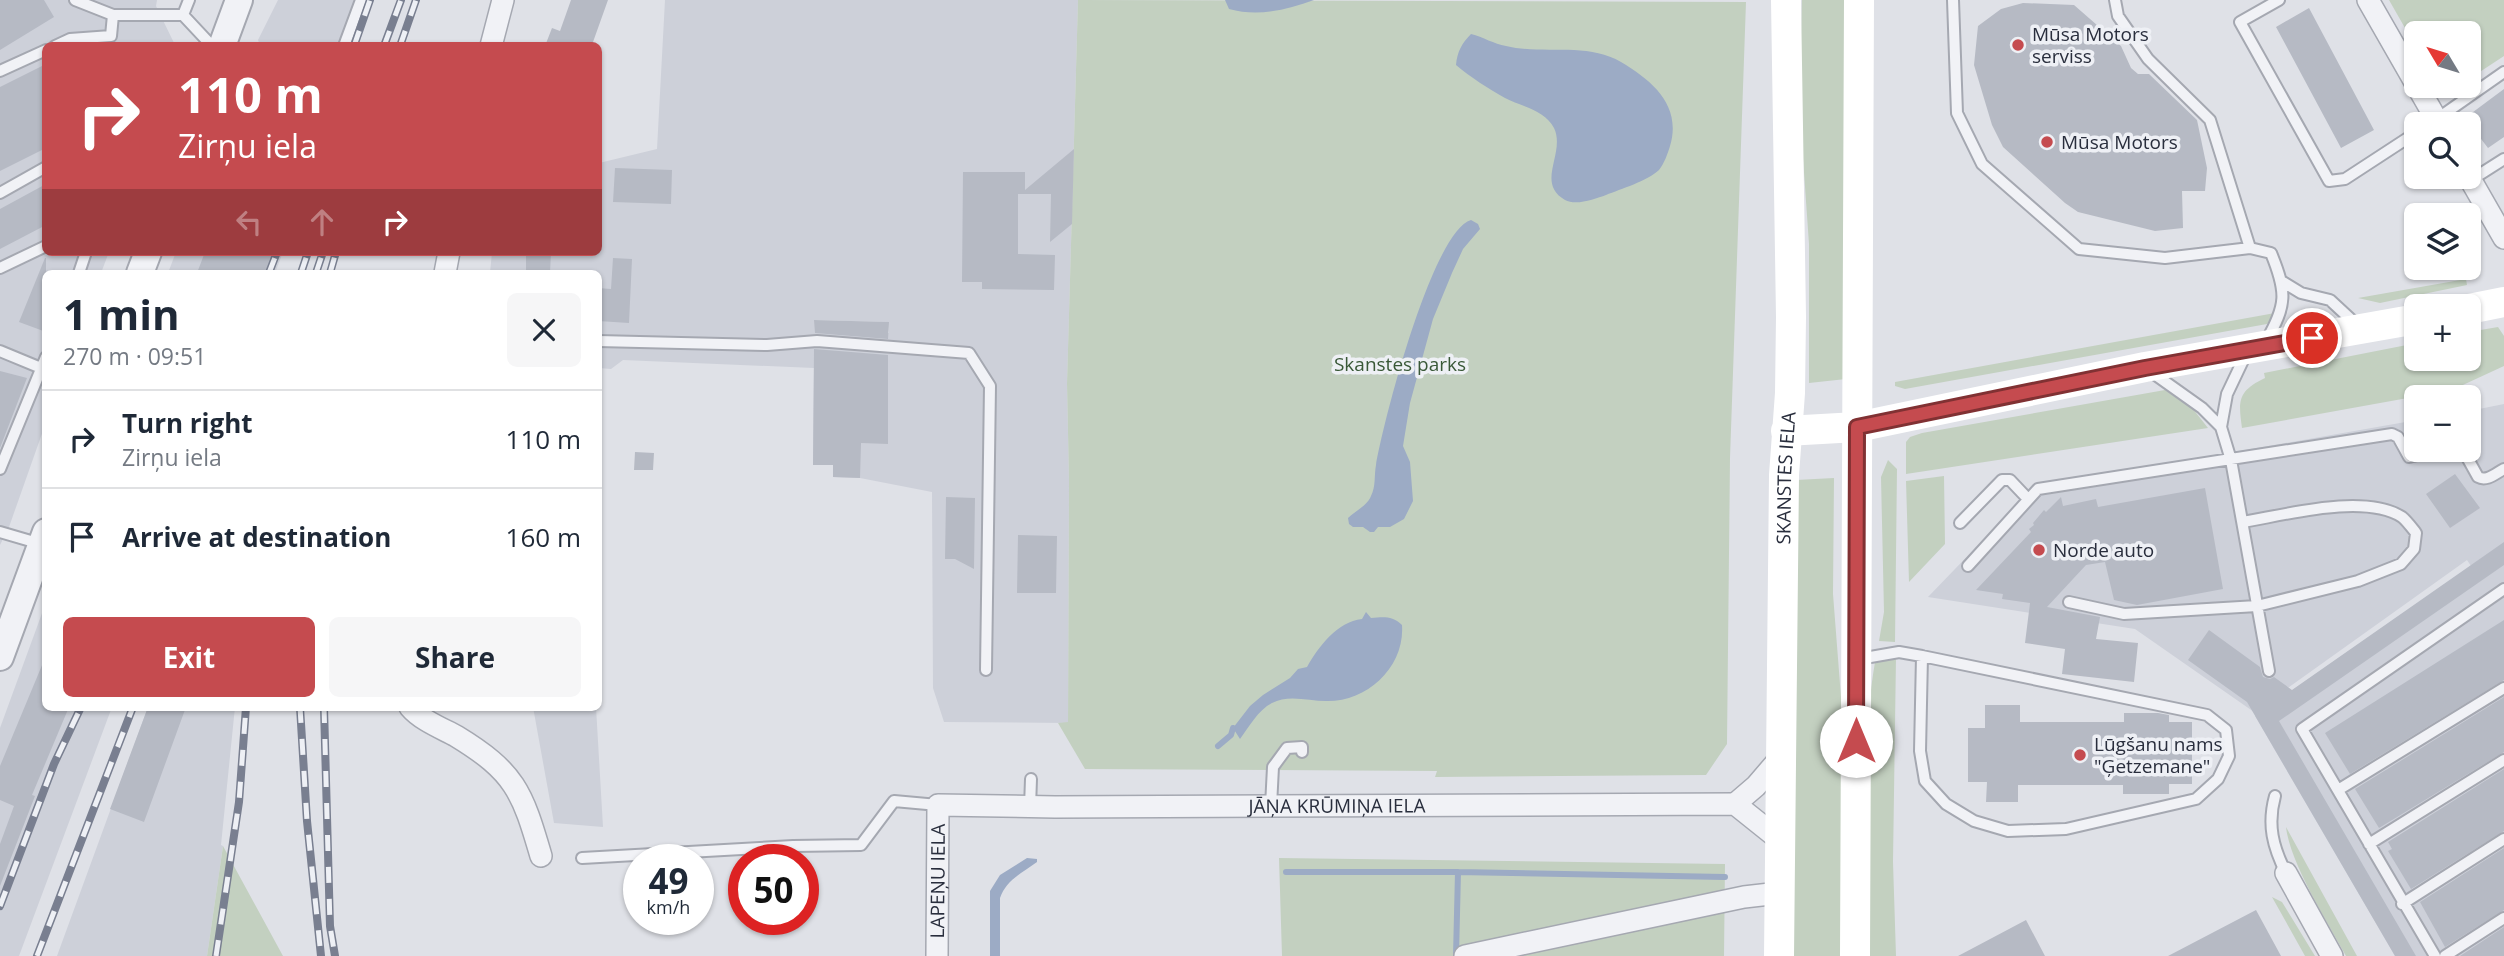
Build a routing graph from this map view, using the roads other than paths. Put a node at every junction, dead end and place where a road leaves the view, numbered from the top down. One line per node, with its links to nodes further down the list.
1 (75, 0): 12 (lane)
2 (189, 0): 13 (lane)
3 (239, 0): 16 (street)
4 (361, 0): 17 (lane)
5 (503, 0): 18 (street)
6 (1786, 0): 47 (main road, SKANSTES IELA)
7 (1859, 0): 45 (main road)
8 (1954, 0): 32 (lane)
9 (2115, 0): 32 (lane)
10 (2280, 0): 24 (lane)
11 (2368, 0): 22 (street)
12 (113, 15): 13 (lane); 14 (lane)
13 (183, 15): 15 (lane)
14 (72, 42)
15 (208, 42)
16 (223, 42)
17 (345, 42)
18 (492, 42)
19 (42, 52): 20 (lane)
20 (0, 71)
21 (2504, 72): 23 (lane)
22 (2428, 112)
23 (2449, 112)
24 (2404, 140)
25 (2504, 159): 27 (lane)
26 (42, 169): 29 (lane)
27 (2481, 172)
28 (2476, 189): 30 (street)
29 (0, 193)
30 (2504, 238)
31 (42, 248): 33 (lane)
32 (2250, 248): 34 (lane)
33 (0, 268)
34 (2283, 282): 38 (lane); 40 (lane)
35 (2504, 302): 36 (main road)
36 (2481, 307)
37 (2404, 321): 38 (main road)
38 (2361, 329): 40 (main road)
39 (602, 341): 66 (lane)
40 (2256, 348): 44 (main road); 46 (lane)
41 (0, 351): 42 (lane)
42 (42, 363)
43 (42, 365): 51 (lane)
44 (2145, 368): 45 (main road); 46 (lane)
45 (1857, 427): 47 (main road); 65 (main road)
46 (2221, 427): 49 (lane)
47 (1786, 430): 71 (main road, SKANSTES IELA)
48 (2404, 448): 49 (lane)
49 (2231, 460): 53 (lane); 54 (lane)
50 (2470, 462): 52 (lane)
51 (0, 469)
52 (2504, 469)
53 (2028, 499): 55 (lane); 59 (lane)
54 (2243, 522): 62 (lane); 62 (lane)
55 (1960, 523)
56 (0, 532): 57 (lane)
57 (42, 538)
58 (42, 541): 64 (street)
59 (1968, 566)
60 (2504, 589): 74 (lane)
61 (2070, 602): 62 (lane)
62 (2257, 606): 67 (lane)
63 (1922, 656): 63 (lane); 65 (lane)
64 (0, 657)
65 (1856, 659): 92 (main road)
66 (986, 670)
67 (2269, 671)
68 (2504, 688): 74 (lane)
69 (416, 711): 83 (street)
70 (1302, 752): 78 (lane)
71 (1781, 757): 76 (street); 81 (main road, SKANSTES IELA)
72 (2504, 760): 82 (lane)
73 (1031, 779): 79 (lane)
74 (2338, 790): 82 (lane)
75 (2275, 796): 85 (lane)
76 (1735, 804): 78 (street, JĀŅA KRŪMIŅA IELA); 81 (street)
77 (937, 805): 79 (street, JĀŅA KRŪMIŅA IELA); 84 (lane); 89 (street, LAPEŅU IELA)
78 (1271, 806): 79 (street, JĀŅA KRŪMIŅA IELA)
79 (1030, 807)
80 (2504, 839): 87 (lane)
81 (1780, 840): 86 (main road, SKANSTES IELA)
82 (2369, 844): 87 (lane)
83 (541, 856)
84 (582, 858)
85 (2286, 873): 93 (street)
86 (1779, 893): 90 (street); 91 (main road, SKANSTES IELA)
87 (2402, 904): 94 (lane)
88 (2504, 918): 95 (lane)
89 (937, 956)
90 (1465, 956)
91 (1779, 956)
92 (1855, 956)
93 (2332, 956)
94 (2434, 956)
95 (2445, 956)

